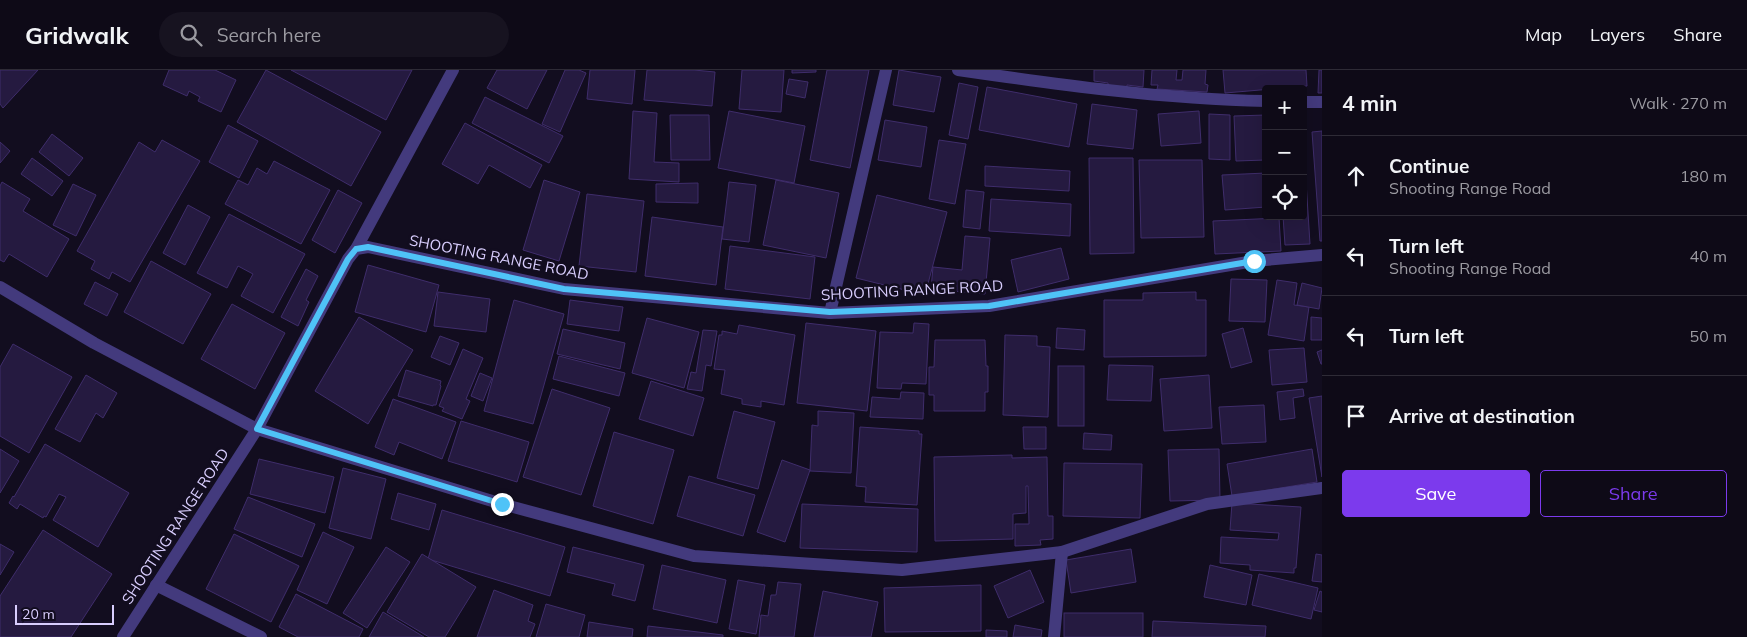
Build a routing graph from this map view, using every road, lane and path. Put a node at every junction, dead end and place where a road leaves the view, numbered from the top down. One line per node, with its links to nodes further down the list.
1 (453, 70): 7 (street, SHOOTING RANGE ROAD)
2 (886, 70): 10 (street)
3 (958, 70): 4 (street)
4 (1262, 101)
5 (1307, 102): 6 (street)
6 (1322, 102)
7 (356, 249): 10 (street, SHOOTING RANGE ROAD); 11 (street, SHOOTING RANGE ROAD)
8 (1322, 255): 10 (street, SHOOTING RANGE ROAD)
9 (0, 287): 11 (street)
10 (830, 312)
11 (257, 429): 13 (street); 14 (street, SHOOTING RANGE ROAD)
12 (1322, 488): 13 (street)
13 (1062, 552): 17 (street)
14 (156, 585): 15 (street, SHOOTING RANGE ROAD); 16 (street)
15 (123, 637)
16 (262, 637)
17 (1054, 637)

